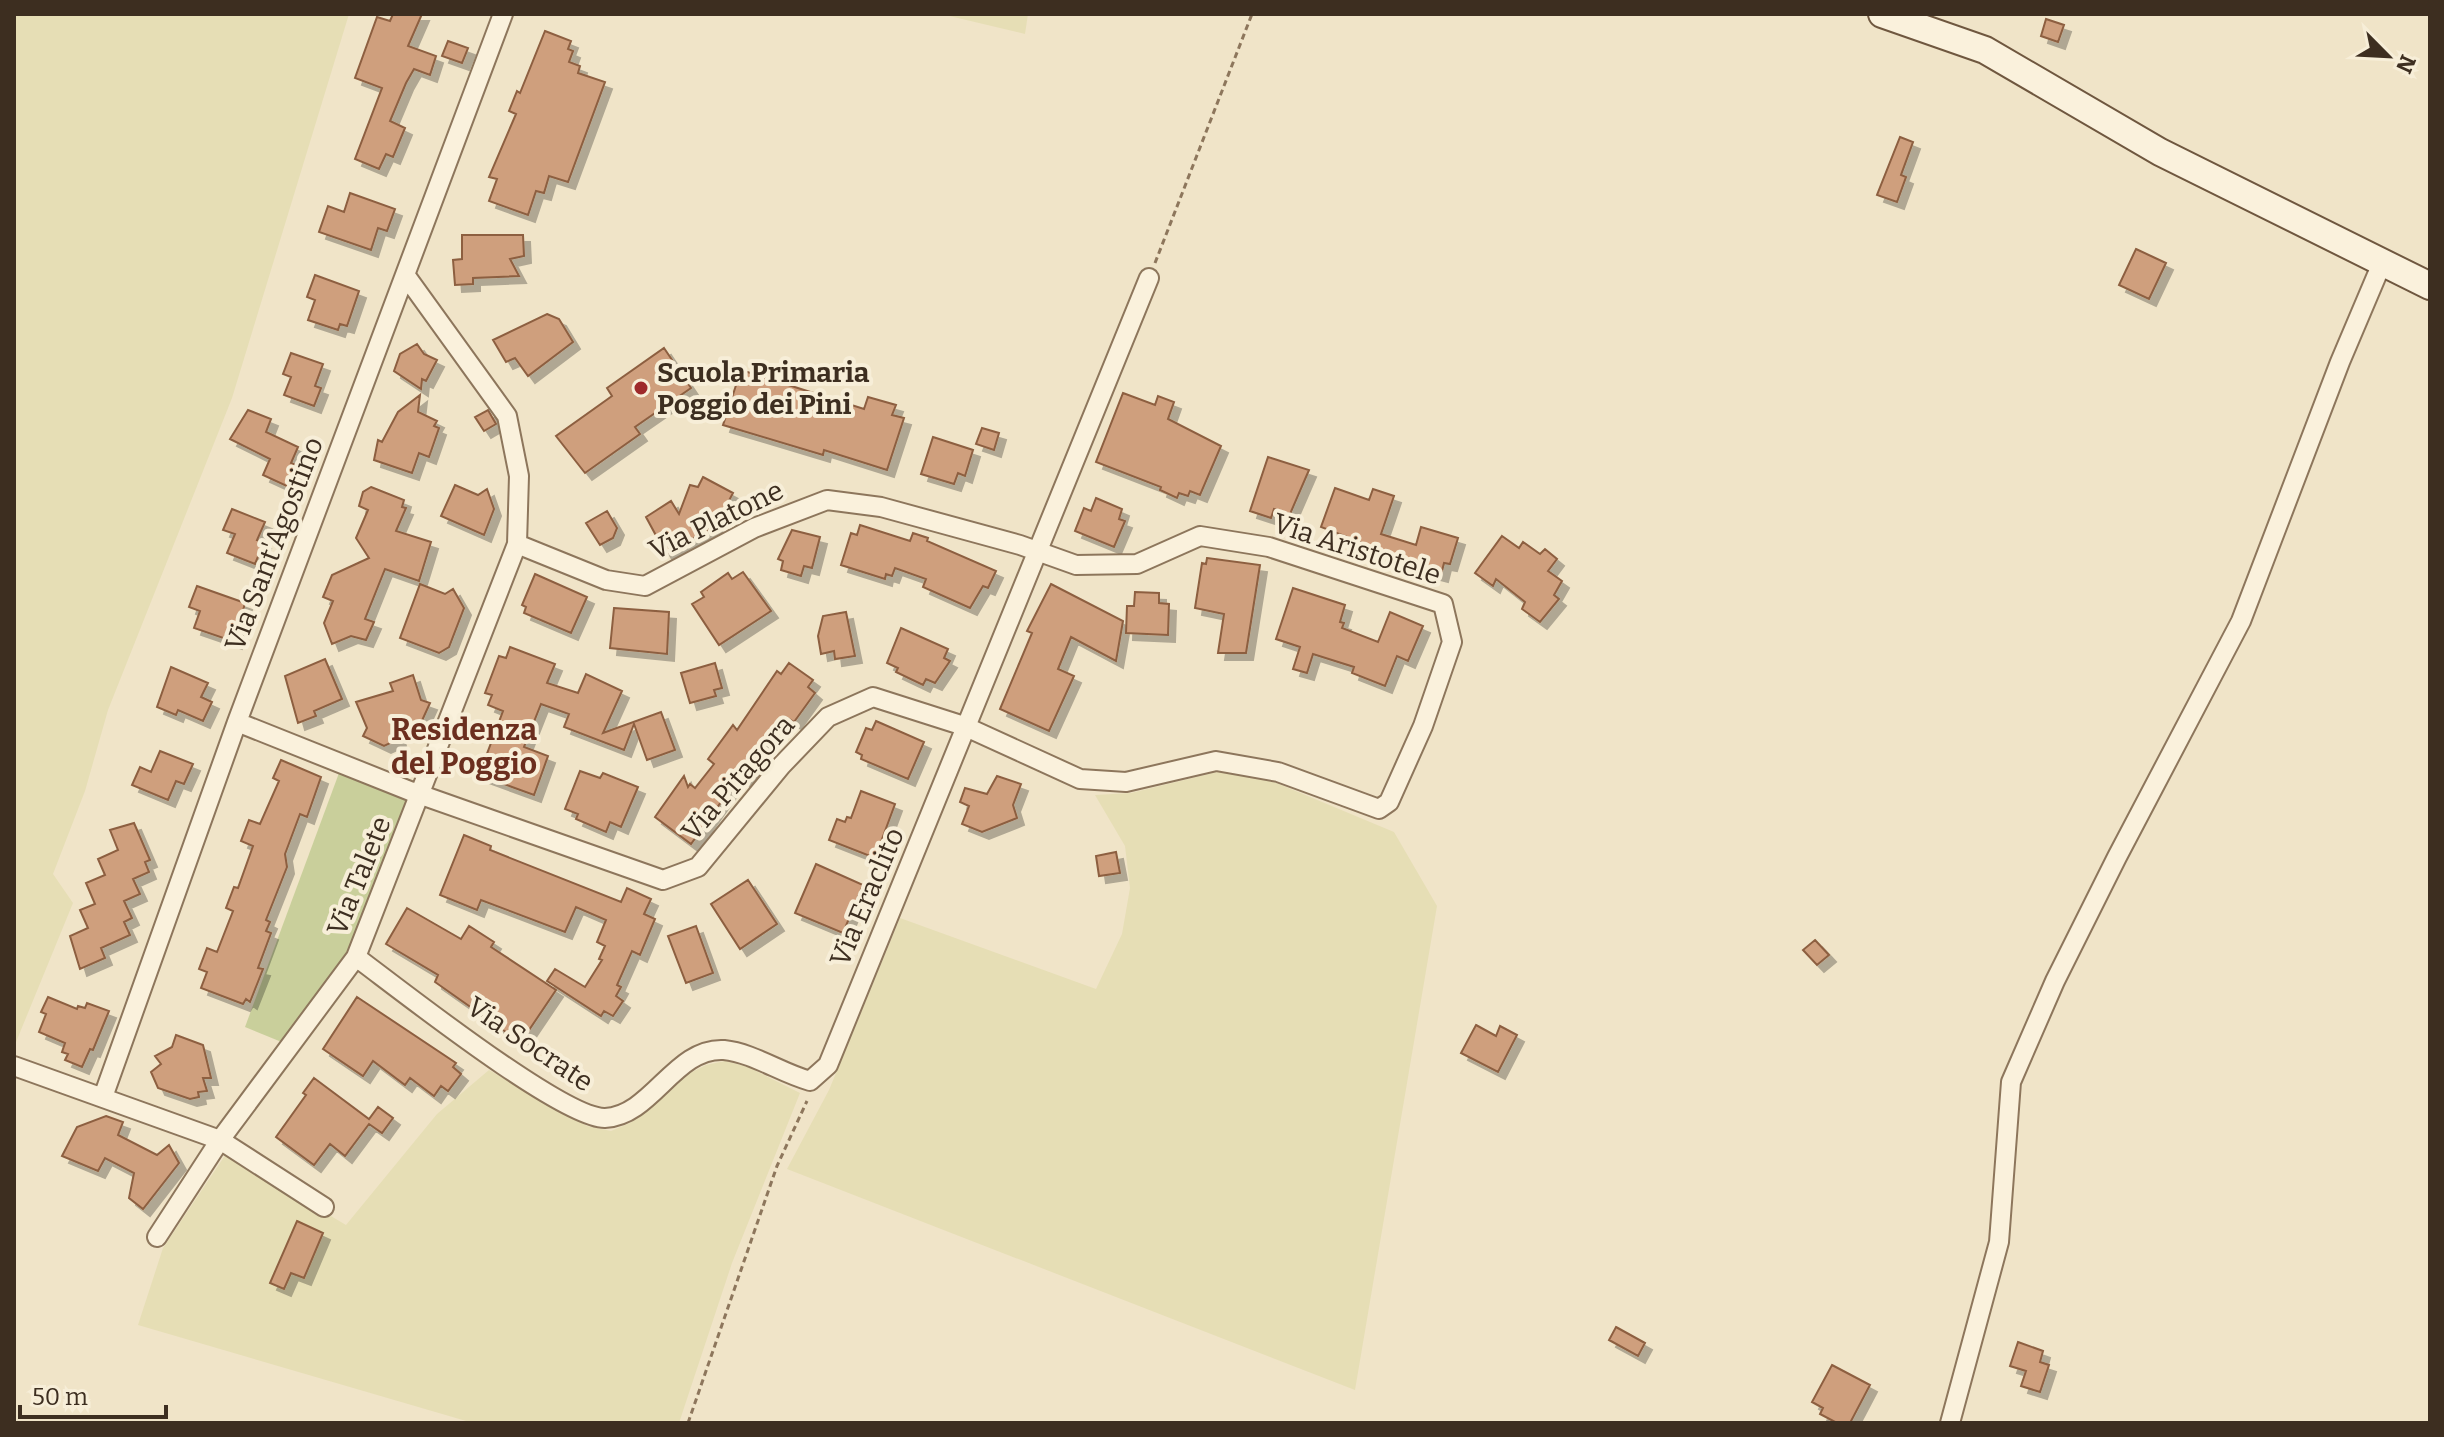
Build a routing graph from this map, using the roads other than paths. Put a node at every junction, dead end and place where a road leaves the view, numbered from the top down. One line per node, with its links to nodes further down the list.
1 (503, 14): 4 (street, Via Sant'Agostino)
2 (1882, 14): 3 (street)
3 (2382, 263): 6 (street); 19 (street)
4 (406, 276): 7 (street, Via Talete); 9 (street, Via Sant'Agostino)
5 (1149, 278): 8 (street, Via Eraclito)
6 (2430, 286)
7 (517, 544): 8 (street, Via Platone); 11 (street, Via Talete)
8 (1036, 551): 10 (street, Via Eraclito); 10 (street, Via Aristotele)
9 (237, 722): 11 (street, Via Pitagora); 15 (street, Via Sant'Agostino)
10 (964, 726): 11 (street, Via Pitagora); 14 (street, Via Eraclito)
11 (422, 795): 12 (street, Via Talete)
12 (356, 957): 14 (street, Via Socrate); 16 (street, Via Talete)
13 (14, 1066): 15 (street)
14 (810, 1081)
15 (103, 1097): 16 (street)
16 (220, 1140): 17 (street); 18 (street, Via Talete)
17 (324, 1207)
18 (157, 1237)
19 (1950, 1423)

